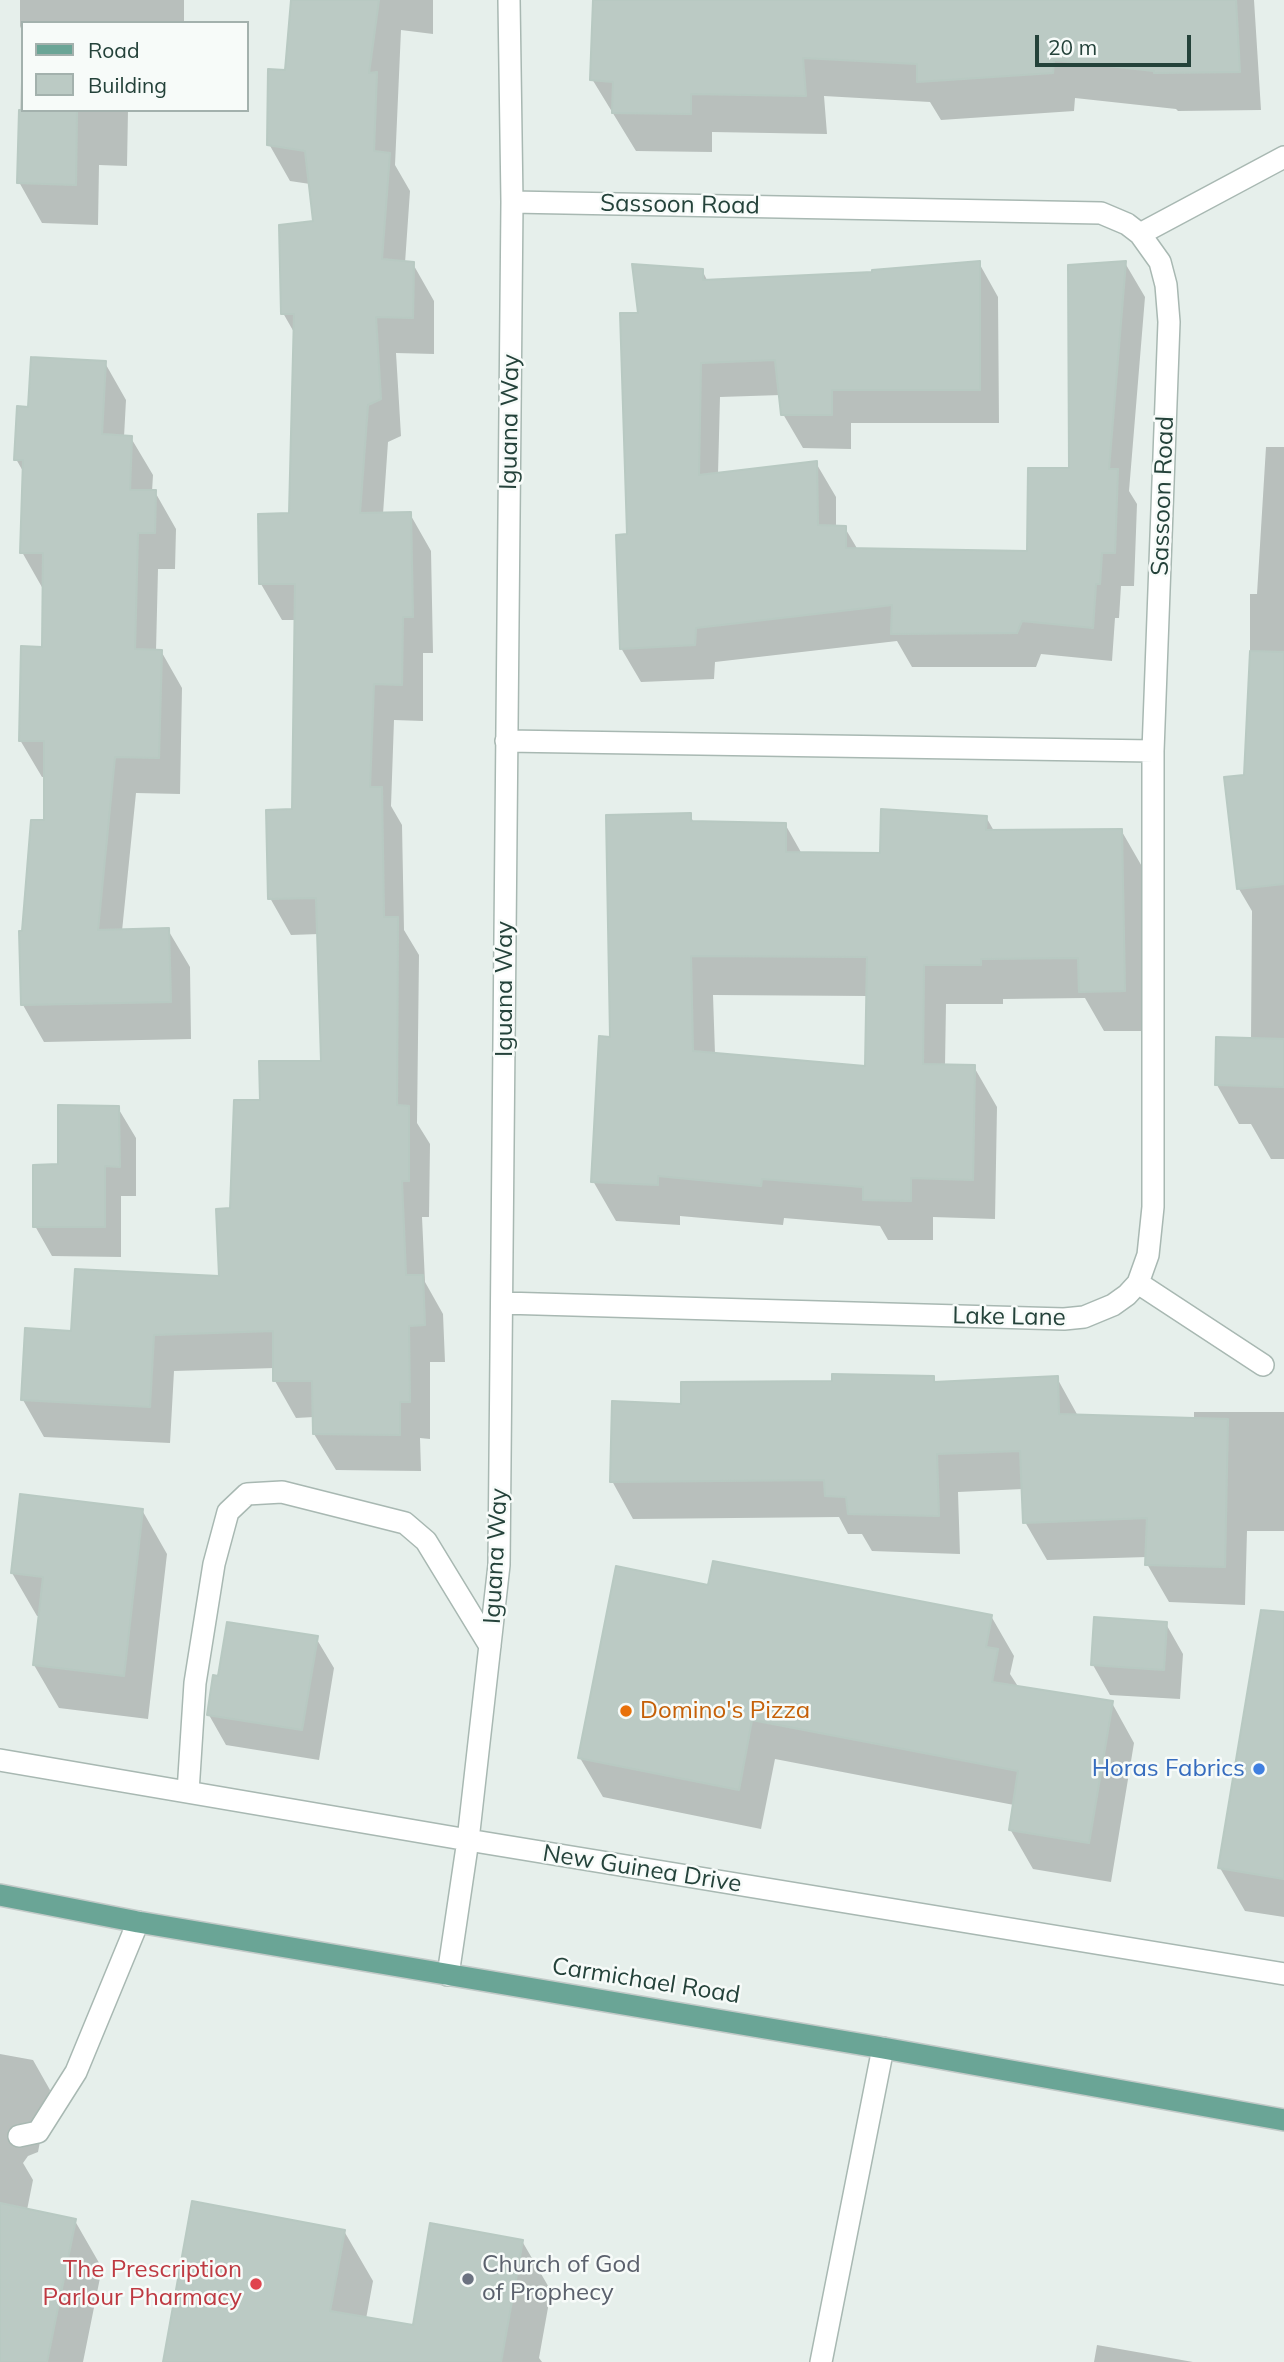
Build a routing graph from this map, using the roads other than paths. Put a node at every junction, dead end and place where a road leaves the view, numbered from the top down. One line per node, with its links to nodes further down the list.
1 (509, 0): 3 (street, Iguana Way)
2 (1284, 157): 4 (street)
3 (512, 202): 4 (street, Sassoon Road); 5 (street, Iguana Way)
4 (1140, 234): 6 (street, Sassoon Road)
5 (506, 741): 6 (street); 8 (street, Iguana Way)
6 (1153, 751): 7 (street, Lake Lane)
7 (1138, 1283): 8 (street, Lake Lane); 9 (street)
8 (503, 1303): 10 (street, Iguana Way)
9 (1263, 1365)
10 (490, 1646): 12 (street); 13 (street, Iguana Way)
11 (0, 1759): 12 (street, New Guinea Drive)
12 (188, 1792): 13 (street, New Guinea Drive)
13 (468, 1840): 16 (street, New Guinea Drive); 17 (street, Iguana Way)
14 (0, 1895): 15 (main road, Carmichael Road)
15 (138, 1922): 17 (main road, Carmichael Road); 20 (street)
16 (1284, 1974)
17 (448, 1975): 18 (main road, Carmichael Road)
18 (883, 2048): 19 (main road, Carmichael Road); 21 (street)
19 (1284, 2120)
20 (19, 2136)
21 (821, 2362)

